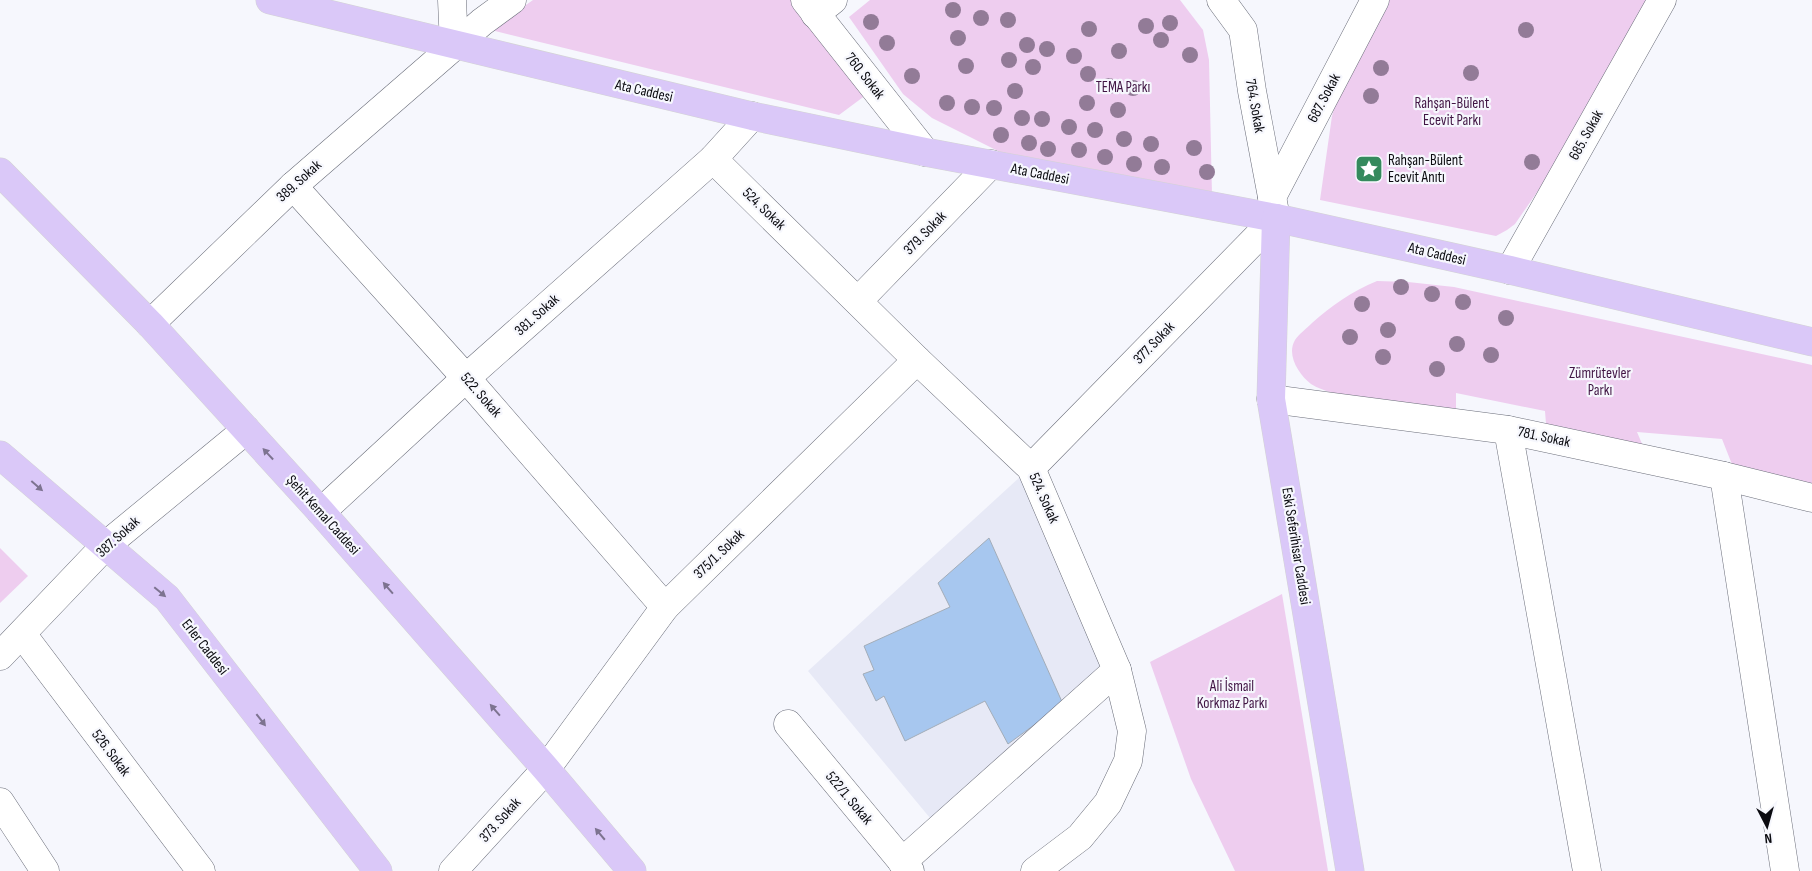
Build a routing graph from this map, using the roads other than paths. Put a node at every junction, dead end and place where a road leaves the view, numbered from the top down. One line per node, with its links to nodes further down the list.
1 (270, 0): 8 (main road, Ata Caddesi)
2 (452, 0): 8 (street)
3 (512, 0): 8 (street, 389. Sokak)
4 (1221, 0): 15 (street, 764. Sokak)
5 (1375, 0): 15 (street, 687. Sokak)
6 (1662, 0): 16 (street, 685. Sokak)
7 (818, 5): 10 (street, 760. Sokak)
8 (454, 46): 9 (main road, Ata Caddesi); 14 (street, 389. Sokak)
9 (752, 116): 10 (main road, Ata Caddesi); 11 (street, 381. Sokak)
10 (924, 152): 12 (main road, Ata Caddesi)
11 (713, 159): 17 (street, 524. Sokak); 21 (street, 381. Sokak)
12 (991, 164): 15 (main road, Ata Caddesi); 17 (street, 379. Sokak)
13 (0, 172): 18 (main road, Şehit Kemal Caddesi)
14 (293, 186): 18 (street, 389. Sokak); 21 (street, 522. Sokak)
15 (1274, 208): 16 (main road, Ata Caddesi); 22 (main road, Eski Seferihisar Caddesi); 26 (street, 377. Sokak)
16 (1510, 270): 19 (main road, Ata Caddesi)
17 (858, 301): 20 (street, 524. Sokak)
18 (150, 324): 23 (main road, Şehit Kemal Caddesi)
19 (1812, 342)
20 (917, 360): 26 (street, 524. Sokak); 31 (street, 375/1. Sokak)
21 (466, 378): 29 (street, 381. Sokak); 31 (street, 522. Sokak)
22 (1271, 400): 24 (street, 781. Sokak); 45 (main road, Eski Seferihisar Caddesi)
23 (246, 430): 29 (main road, Şehit Kemal Caddesi, one-way to 23); 30 (street, 387. Sokak)
24 (1508, 430): 27 (street, 781. Sokak); 46 (street)
25 (0, 455): 30 (main road, Erler Caddesi, one-way to 30)
26 (1031, 468): 34 (street, 524. Sokak)
27 (1724, 476): 28 (street, 781. Sokak); 47 (street)
28 (1812, 498)
29 (322, 512): 36 (main road, Şehit Kemal Caddesi, one-way to 29)
30 (105, 546): 32 (street, 387. Sokak); 39 (main road, Erler Caddesi, one-way to 39)
31 (664, 607): 36 (street, 375/1. Sokak)
32 (22, 634): 33 (street, 387. Sokak); 41 (street, 526. Sokak)
33 (0, 656)
34 (1117, 670): 38 (street); 44 (street, 524. Sokak)
35 (788, 724): 38 (street, 522/1. Sokak)
36 (546, 769): 42 (street, 373. Sokak); 43 (main road, Şehit Kemal Caddesi, one-way to 36)
37 (0, 802): 40 (street)
38 (906, 867)
39 (370, 869)
40 (45, 871)
41 (201, 871)
42 (453, 871)
43 (632, 871)
44 (1036, 871)
45 (1350, 871)
46 (1587, 871)
47 (1785, 871)

